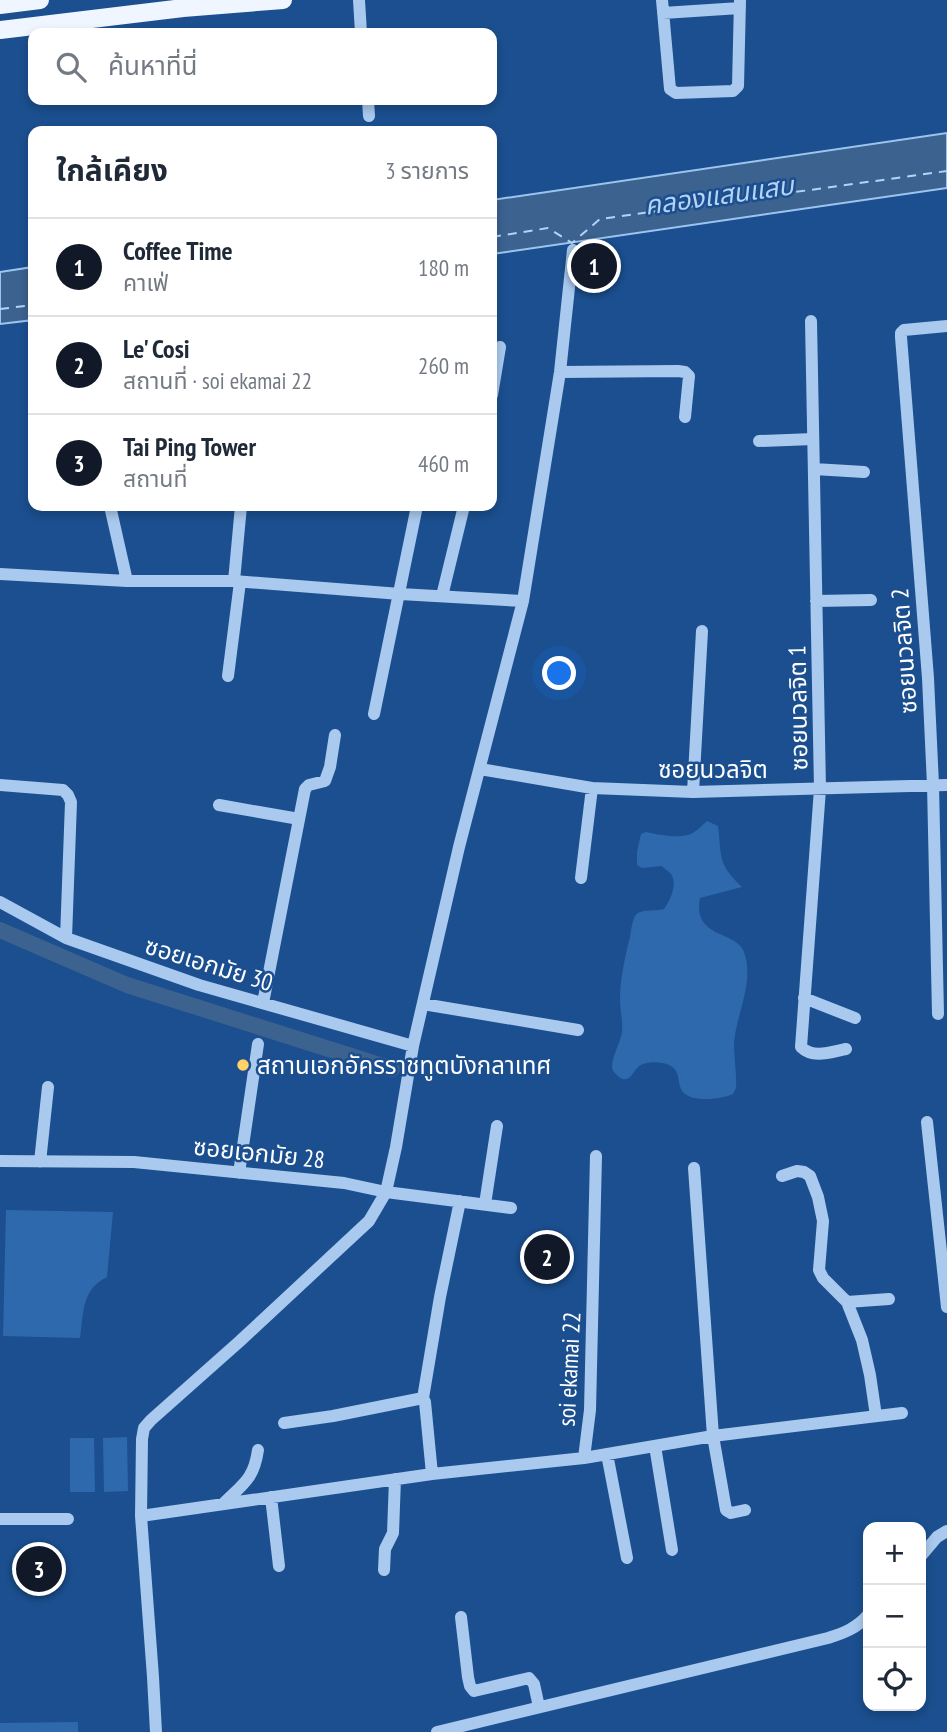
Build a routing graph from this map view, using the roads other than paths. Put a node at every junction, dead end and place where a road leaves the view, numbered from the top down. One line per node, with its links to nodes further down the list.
1 (40, 0): 5 (main road)
2 (283, 0): 8 (main road)
3 (359, 0): 7 (street)
4 (740, 4): 6 (street); 6 (street)
5 (0, 5)
6 (662, 6)
7 (361, 28)
8 (0, 30)
9 (368, 105): 10 (street)
10 (369, 116)
11 (573, 250): 16 (street)
12 (811, 321): 18 (street, ซอยนวลจิต 1)
13 (947, 326): 40 (street, ซอยนวลจิต 2)
14 (500, 347): 15 (street)
15 (497, 365)
16 (560, 372): 17 (street); 32 (street)
17 (685, 417)
18 (813, 439): 19 (street); 20 (street, ซอยนวลจิต 1)
19 (759, 440)
20 (814, 470): 21 (street); 33 (street, ซอยนวลจิต 1)
21 (864, 472)
22 (111, 511): 27 (street)
23 (241, 511): 28 (street)
24 (416, 511): 29 (street)
25 (463, 511): 30 (street)
26 (0, 574): 27 (street)
27 (127, 581): 28 (street)
28 (237, 582): 29 (street); 35 (street)
29 (400, 594): 30 (street); 36 (street)
30 (442, 596): 32 (street)
31 (871, 600): 33 (street)
32 (523, 601): 38 (street)
33 (817, 601): 43 (street, ซอยนวลจิต 1)
34 (702, 631): 44 (street)
35 (228, 676)
36 (374, 713)
37 (335, 735): 46 (street)
38 (480, 769): 42 (street, ซอยนวลจิต); 52 (street)
39 (0, 785): 49 (street)
40 (933, 785): 41 (street, ซอยนวลจิต); 43 (street, ซอยนวลจิต); 53 (street, ซอยนวลจิต 2)
41 (947, 785)
42 (592, 788): 44 (street, ซอยนวลจิต); 47 (street)
43 (820, 789): 44 (street, ซอยนวลจิต); 50 (street, ซอยนวลจิต 1)
44 (693, 792)
45 (219, 805): 46 (street)
46 (299, 819): 51 (street)
47 (581, 878)
48 (0, 902): 49 (street, ซอยเอกมัย 30)
49 (66, 938): 51 (street, ซอยเอกมัย 30)
50 (804, 998): 54 (street); 58 (street, ซอยนวลจิต 1)
51 (263, 1003): 57 (street, ซอยเอกมัย 30)
52 (423, 1004): 55 (street); 57 (street)
53 (938, 1014)
54 (855, 1018)
55 (578, 1030)
56 (258, 1044): 66 (street)
57 (413, 1046): 68 (street)
58 (846, 1049)
59 (48, 1087): 64 (street)
60 (927, 1122): 74 (street)
61 (496, 1126): 70 (street)
62 (596, 1156): 83 (street, soi ekamai 22)
63 (0, 1161): 64 (street, ซอยเอกมัย 28)
64 (40, 1162): 66 (street, ซอยเอกมัย 28)
65 (694, 1168): 79 (street)
66 (239, 1173): 68 (street, ซอยเอกมัย 28)
67 (782, 1176): 73 (street)
68 (386, 1192): 69 (street, ซอยเอกมัย 28); 89 (street)
69 (460, 1201): 70 (street, ซอยเอกมัย 28); 75 (street)
70 (485, 1205): 71 (street, ซอยเอกมัย 28)
71 (511, 1208)
72 (889, 1298): 73 (street)
73 (846, 1302): 77 (street)
74 (947, 1304)
75 (423, 1398): 78 (street); 84 (street)
76 (902, 1413): 77 (street)
77 (876, 1416): 79 (street)
78 (284, 1423)
79 (713, 1436): 80 (street); 88 (street)
80 (655, 1446): 82 (street); 93 (street)
81 (258, 1450): 87 (street)
82 (607, 1454): 83 (street); 95 (street)
83 (584, 1458): 84 (street)
84 (432, 1474): 85 (street)
85 (395, 1479): 86 (street); 97 (street)
86 (271, 1497): 87 (street); 96 (street)
87 (223, 1504): 89 (street)
88 (745, 1510)
89 (141, 1516): 101 (street)
90 (0, 1519): 91 (street)
91 (68, 1519)
92 (947, 1531): 94 (street)
93 (673, 1550)
94 (926, 1550)
95 (627, 1558)
96 (279, 1566)
97 (384, 1570)
98 (461, 1617): 100 (street)
99 (863, 1621): 100 (street)
100 (539, 1707): 102 (street)
101 (156, 1732)
102 (437, 1732)

